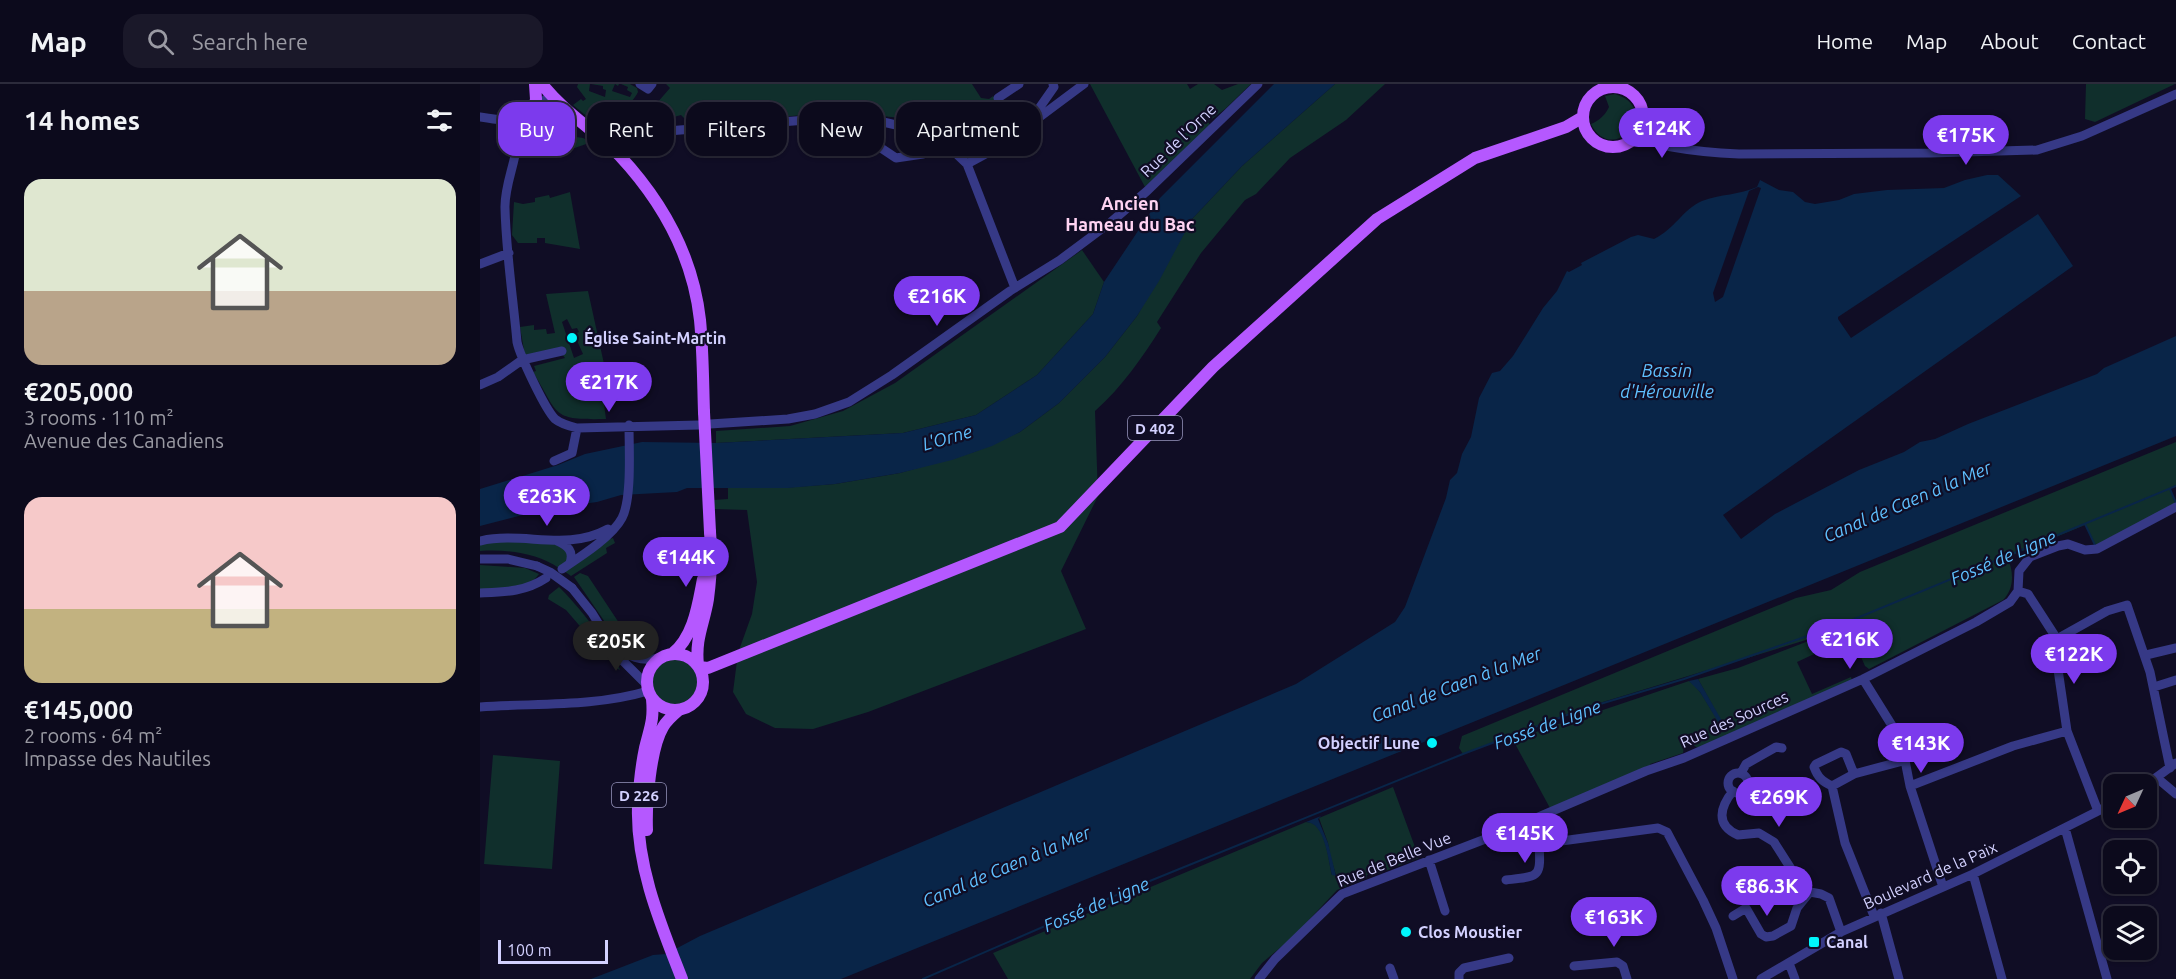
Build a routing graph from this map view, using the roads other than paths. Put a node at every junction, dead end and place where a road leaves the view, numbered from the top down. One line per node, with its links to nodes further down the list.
1 (535, 84): 14 (main road)
2 (542, 84): 12 (main road)
3 (639, 84): 4 (street)
4 (652, 84)
5 (1019, 84): 13 (street)
6 (1053, 84): 16 (street)
7 (1084, 84): 17 (street)
8 (1258, 84): 38 (street, Rue de l'Orne)
9 (1613, 85): 10 (main road); 20 (main road)
10 (1595, 88): 19 (main road)
11 (2176, 94): 30 (street)
12 (551, 95): 15 (street); 24 (main road)
13 (998, 99)
14 (535, 102)
15 (542, 102)
16 (1041, 106)
17 (1041, 116)
18 (480, 117): 21 (street)
19 (1583, 117): 25 (main road, D 402); 27 (main road)
20 (1644, 119): 28 (main road); 30 (street)
21 (498, 120)
22 (799, 120): 26 (street)
23 (884, 122): 35 (street)
24 (587, 128)
25 (1566, 128): 27 (main road, D 402); 62 (main road, D 402)
26 (674, 130)
27 (1587, 132): 28 (main road)
28 (1634, 139): 30 (street)
29 (884, 150): 33 (street)
30 (1690, 150)
31 (514, 156): 36 (street)
32 (618, 156): 49 (main road, bridge)
33 (910, 156)
34 (981, 156): 35 (street)
35 (967, 165): 38 (street)
36 (509, 253): 37 (street); 40 (street)
37 (480, 264)
38 (1015, 288): 42 (street, Rue de l'Orne)
39 (562, 351): 40 (street)
40 (522, 360): 41 (street); 45 (street)
41 (480, 385)
42 (710, 424)
43 (629, 425): 44 (street); 45 (street); 48 (street)
44 (699, 425)
45 (577, 428): 46 (street)
46 (554, 461)
47 (2176, 507): 54 (street)
48 (620, 522): 51 (street); 51 (street)
49 (710, 532): 59 (main road); 62 (main road)
50 (480, 541): 51 (street)
51 (557, 541)
52 (480, 559): 57 (street, bridge)
53 (546, 578): 55 (street)
54 (2018, 591): 56 (street); 63 (street, Rue des Sources)
55 (480, 593)
56 (2057, 639): 60 (street); 69 (street)
57 (612, 643): 61 (street); 66 (street)
58 (2176, 648): 60 (street)
59 (672, 654): 61 (main road); 62 (main road)
60 (2146, 655): 65 (street)
61 (659, 658): 66 (main road)
62 (702, 669): 68 (main road)
63 (1863, 679): 71 (street); 83 (street, Rue des Sources)
64 (2176, 681): 65 (street)
65 (2154, 687): 72 (street)
66 (649, 692): 67 (street); 68 (main road); 89 (main road, D 226)
67 (480, 707)
68 (679, 710): 89 (main road, D 226)
69 (2067, 731): 77 (street); 81 (street)
70 (1782, 748): 73 (street)
71 (1904, 761): 74 (street); 77 (street)
72 (2173, 766): 75 (street)
73 (1741, 773): 78 (street); 78 (street)
74 (1854, 774): 76 (street); 76 (street)
75 (2157, 778): 79 (street)
76 (1832, 786): 92 (street)
77 (1910, 786): 88 (street)
78 (1733, 791): 90 (street)
79 (2176, 794)
80 (2103, 808): 81 (street, Boulevard de la Paix)
81 (2098, 811): 82 (street, Boulevard de la Paix)
82 (2065, 828): 86 (street, Boulevard de la Paix); 109 (street)
83 (1501, 833): 84 (street); 85 (street, Rue de Belle Vue)
84 (1539, 843): 87 (street); 104 (street)
85 (1429, 860): 91 (street); 100 (street, Rue de Belle Vue)
86 (1973, 874): 88 (street, Boulevard de la Paix); 108 (street)
87 (1506, 880)
88 (1943, 887): 92 (street, Boulevard de la Paix)
89 (652, 891): 99 (main road, D 226)
90 (1810, 892): 93 (street); 94 (street)
91 (1445, 911)
92 (1878, 915): 94 (street, Boulevard de la Paix); 107 (street)
93 (1733, 916)
94 (1841, 932): 96 (street, Boulevard de la Paix)
95 (1509, 958): 102 (street)
96 (1789, 963): 105 (street, Boulevard de la Paix); 106 (street)
97 (1574, 966): 103 (street)
98 (1390, 968): 101 (street)
99 (682, 979)
100 (1259, 979)
101 (1394, 979)
102 (1459, 979)
103 (1628, 979)
104 (1733, 979)
105 (1761, 979)
106 (1795, 979)
107 (1899, 979)
108 (2002, 979)
109 (2107, 979)

